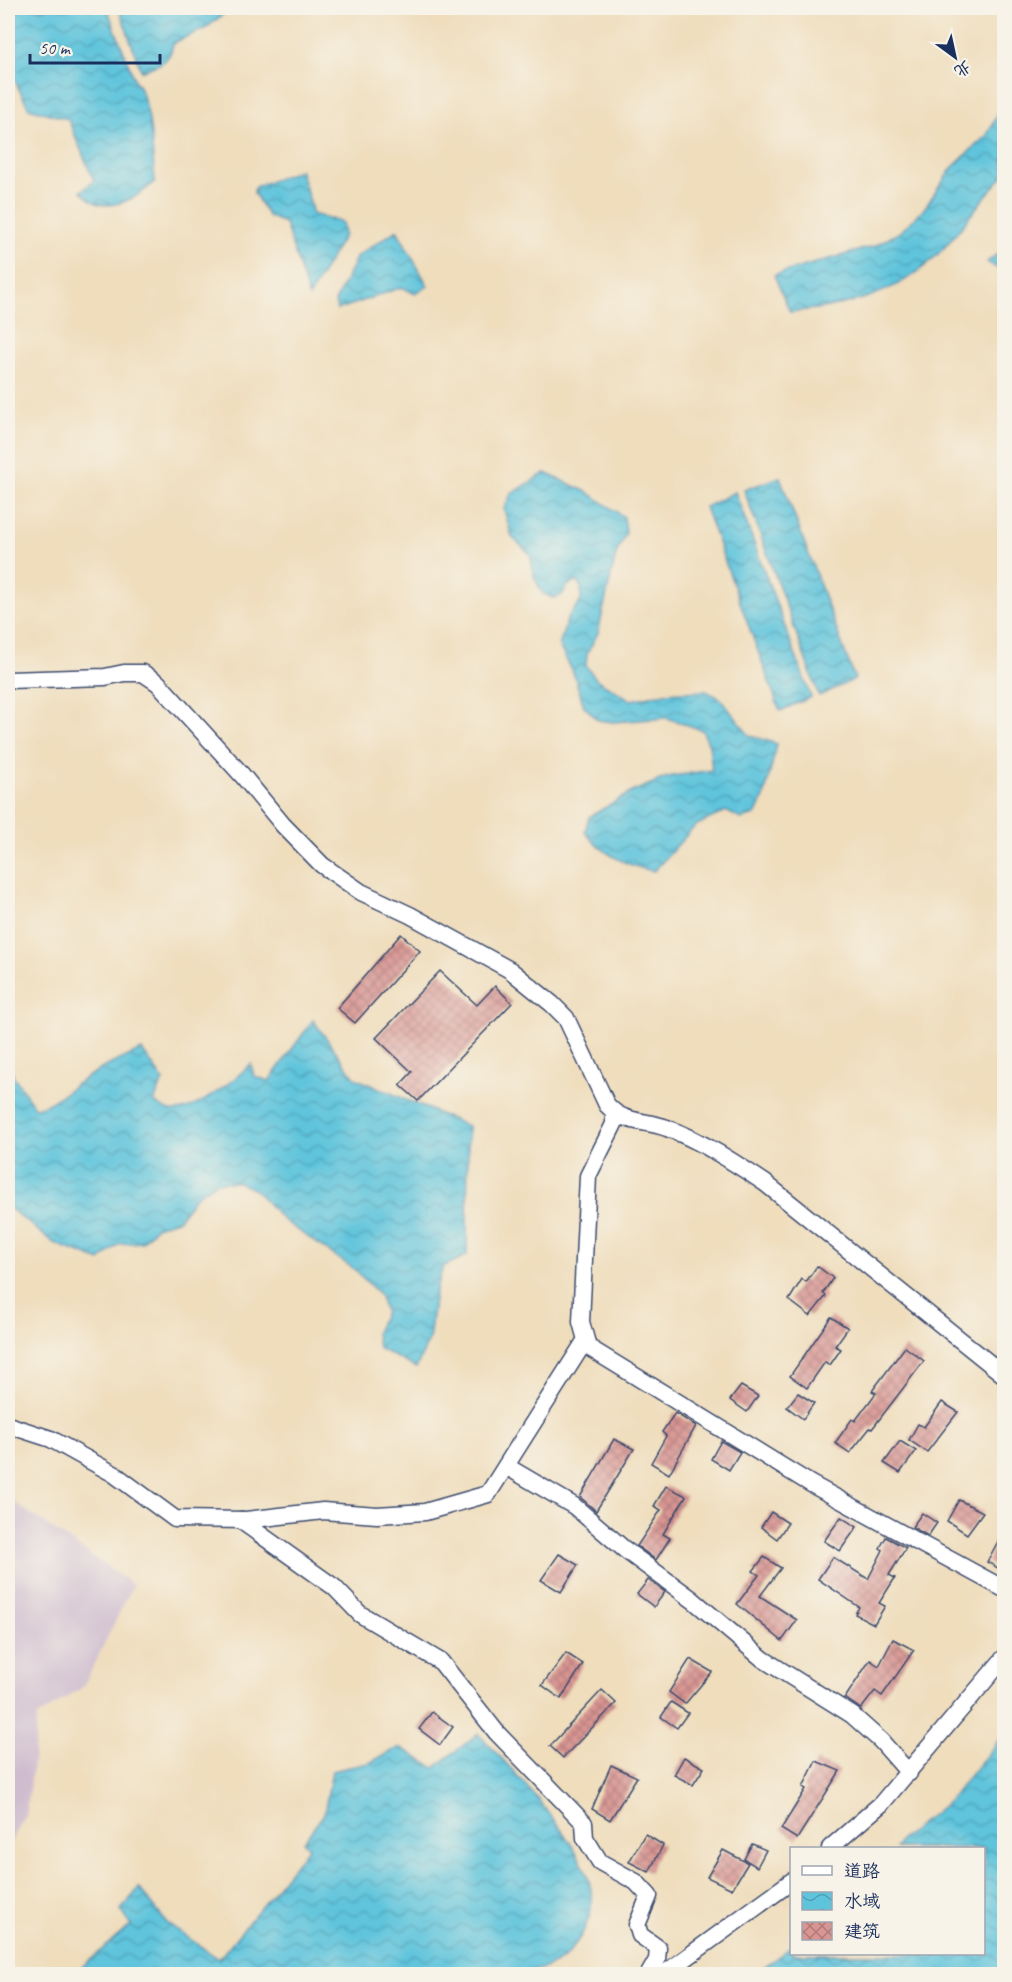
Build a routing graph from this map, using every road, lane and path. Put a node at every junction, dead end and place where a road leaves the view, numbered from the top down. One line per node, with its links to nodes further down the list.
1 (8, 680): 2 (street)
2 (614, 1113): 3 (street); 4 (street)
3 (585, 1341): 6 (street); 8 (street)
4 (1005, 1375)
5 (8, 1425): 7 (street)
6 (506, 1466): 7 (street); 10 (street)
7 (240, 1520): 13 (street)
8 (1005, 1589)
9 (1005, 1658): 10 (street)
10 (909, 1773): 11 (street)
11 (831, 1847)
12 (790, 1882): 14 (street)
13 (649, 1974)
14 (664, 1974)

